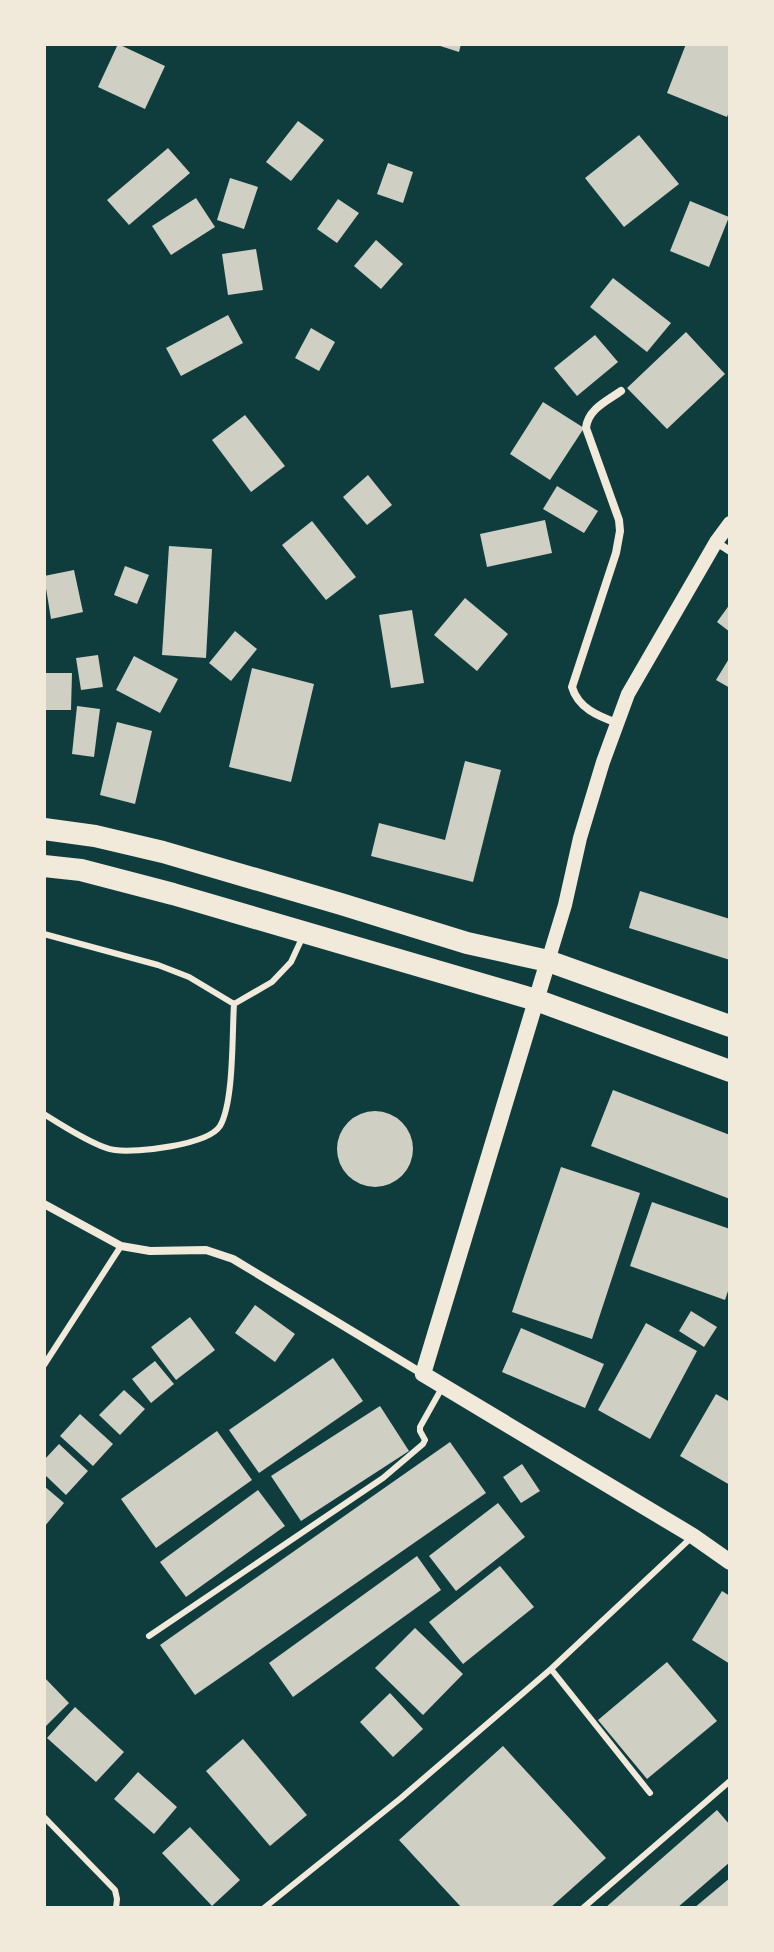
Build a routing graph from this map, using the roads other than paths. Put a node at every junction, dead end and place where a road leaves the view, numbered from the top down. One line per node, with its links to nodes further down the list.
1 (621, 391): 5 (street)
2 (730, 523): 3 (street)
3 (716, 542): 4 (street); 5 (street)
4 (730, 551)
5 (617, 723): 10 (street)
6 (44, 829): 10 (highway)
7 (44, 866): 8 (highway)
8 (305, 932): 11 (highway); 12 (lane)
9 (44, 934): 12 (lane)
10 (548, 961): 11 (main road); 13 (highway)
11 (536, 1000): 14 (highway); 19 (main road)
12 (234, 1004): 15 (lane)
13 (730, 1026)
14 (730, 1071)
15 (44, 1114)
16 (44, 1204): 17 (street)
17 (121, 1246): 18 (lane); 19 (street)
18 (44, 1365)
19 (423, 1374): 20 (main road)
20 (443, 1386): 21 (main road); 23 (lane)
21 (693, 1536): 22 (main road); 24 (lane)
22 (730, 1562)
23 (149, 1636)
24 (551, 1669): 26 (lane); 29 (lane)
25 (730, 1781): 30 (lane)
26 (650, 1793)
27 (44, 1817): 28 (lane)
28 (116, 1908)
29 (264, 1908)
30 (583, 1908)

